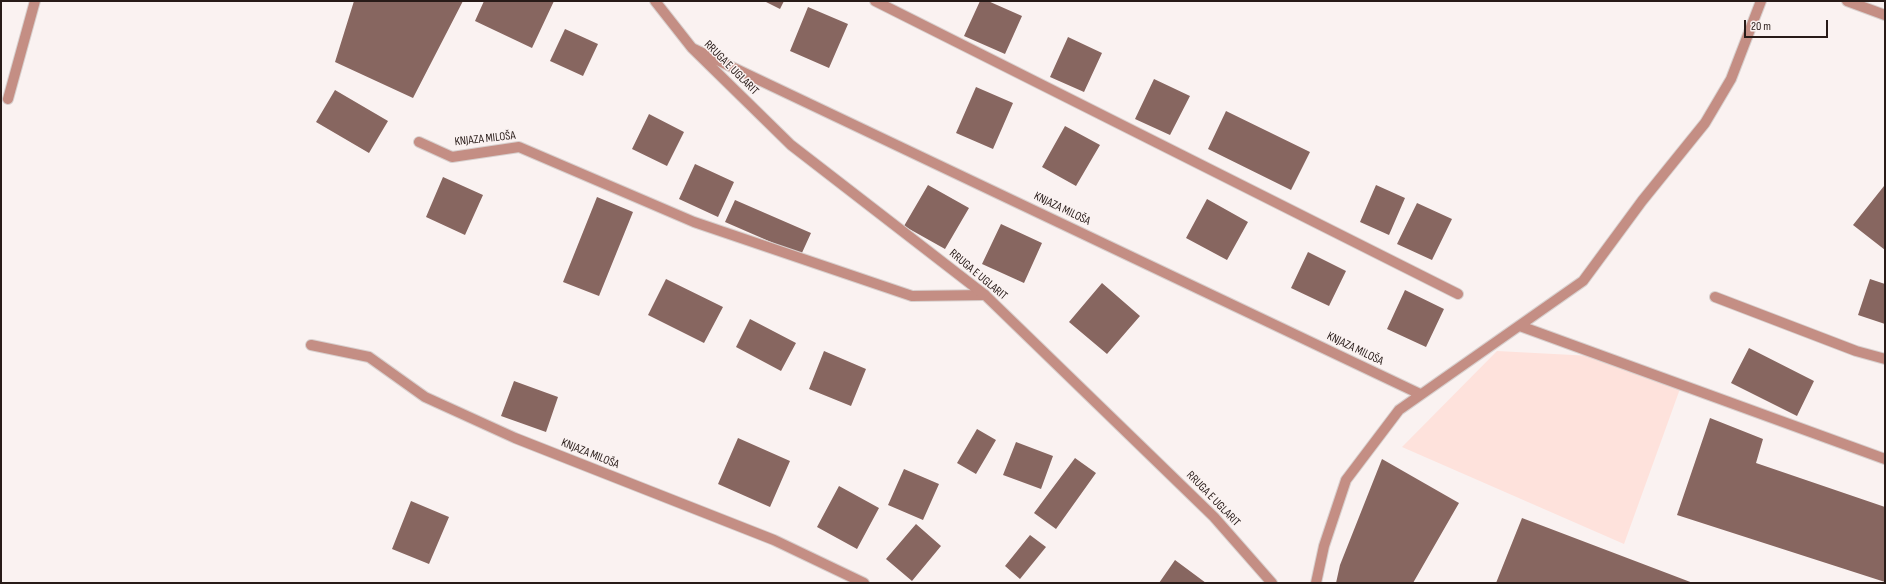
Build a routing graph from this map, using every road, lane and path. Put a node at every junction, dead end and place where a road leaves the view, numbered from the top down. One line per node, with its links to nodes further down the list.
1 (35, 1): 8 (street)
2 (655, 1): 7 (street, RRUGA E UGLARIT)
3 (875, 1): 10 (street)
4 (1762, 1): 13 (street)
5 (1847, 1): 6 (street)
6 (1885, 14)
7 (692, 48): 11 (street, RRUGA E UGLARIT); 16 (street, KNJAZA MILOŠA)
8 (8, 99)
9 (420, 142): 11 (street, KNJAZA MILOŠA)
10 (1458, 294)
11 (985, 295): 19 (street, RRUGA E UGLARIT)
12 (1715, 297): 15 (street)
13 (1520, 326): 16 (street); 17 (street)
14 (311, 345): 18 (street, KNJAZA MILOŠA)
15 (1885, 359)
16 (1420, 394): 20 (street)
17 (1885, 459)
18 (864, 583)
19 (1272, 583)
20 (1316, 583)

